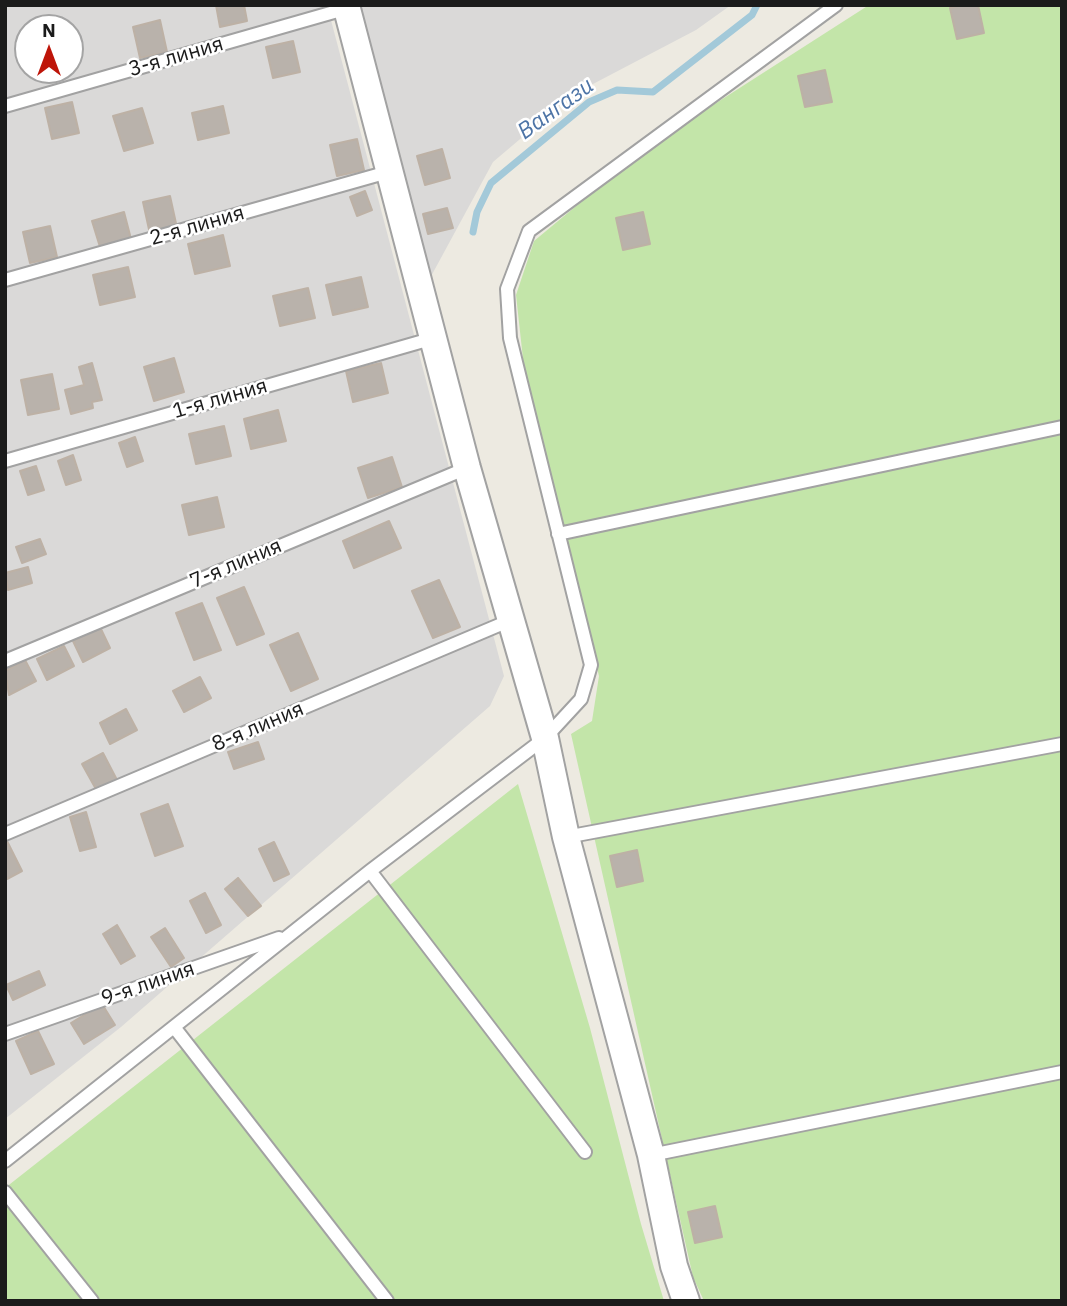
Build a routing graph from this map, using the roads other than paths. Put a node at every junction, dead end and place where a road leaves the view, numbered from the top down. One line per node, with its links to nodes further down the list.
1 (836, 5): 10 (lane)
2 (350, 6): 3 (lane, 3-я линия); 4 (street)
3 (5, 106)
4 (388, 172): 5 (lane, 2-я линия); 6 (street)
5 (5, 280)
6 (434, 338): 8 (lane, 1-я линия); 9 (street)
7 (1062, 427): 10 (lane)
8 (5, 461)
9 (467, 468): 11 (street); 12 (lane, 7-я линия)
10 (558, 534): 13 (lane)
11 (512, 620): 13 (street); 15 (lane, 8-я линия)
12 (5, 661)
13 (545, 738): 16 (street); 17 (lane)
14 (1062, 744): 16 (lane)
15 (5, 834)
16 (566, 837): 23 (street)
17 (370, 871): 18 (lane); 22 (lane)
18 (290, 934): 19 (lane); 20 (lane, 9-я линия)
19 (174, 1027): 24 (lane); 27 (lane)
20 (5, 1034)
21 (1062, 1072): 23 (lane)
22 (584, 1152)
23 (651, 1155): 28 (street)
24 (5, 1161)
25 (5, 1192): 26 (lane)
26 (92, 1301)
27 (387, 1301)
28 (686, 1301)

